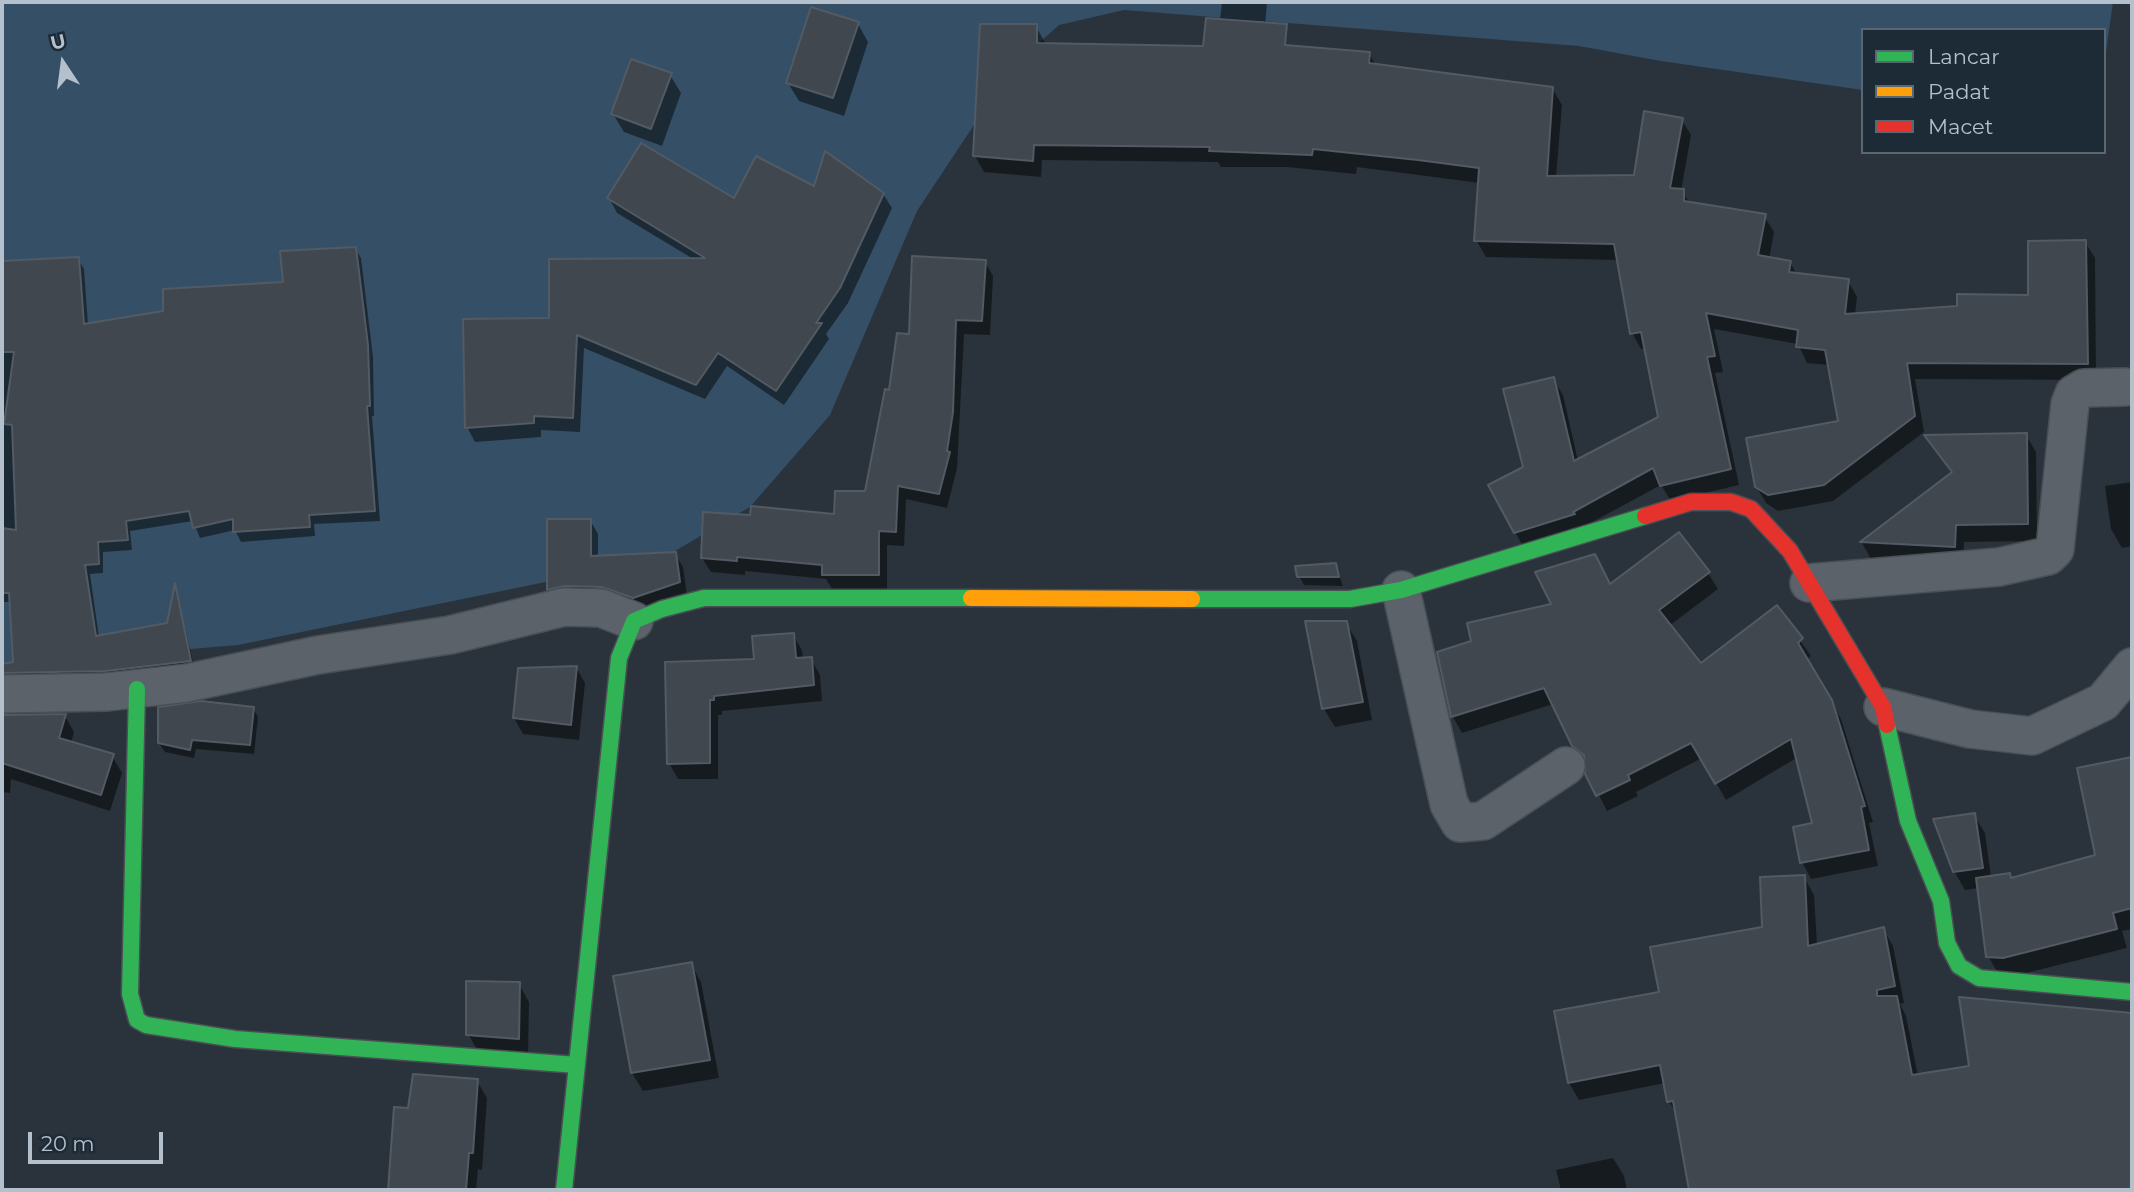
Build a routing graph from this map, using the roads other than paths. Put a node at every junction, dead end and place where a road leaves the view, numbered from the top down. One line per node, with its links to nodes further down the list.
1 (2124, 387): 2 (street)
2 (1809, 583): 3 (main road); 8 (main road)
3 (1401, 590): 4 (main road); 9 (street)
4 (635, 621): 6 (street); 11 (main road)
5 (2132, 667): 8 (street)
6 (137, 688): 7 (street); 11 (main road)
7 (2, 694)
8 (1883, 707): 10 (main road)
9 (1566, 766)
10 (2132, 992)
11 (577, 1065): 12 (main road)
12 (564, 1190)

